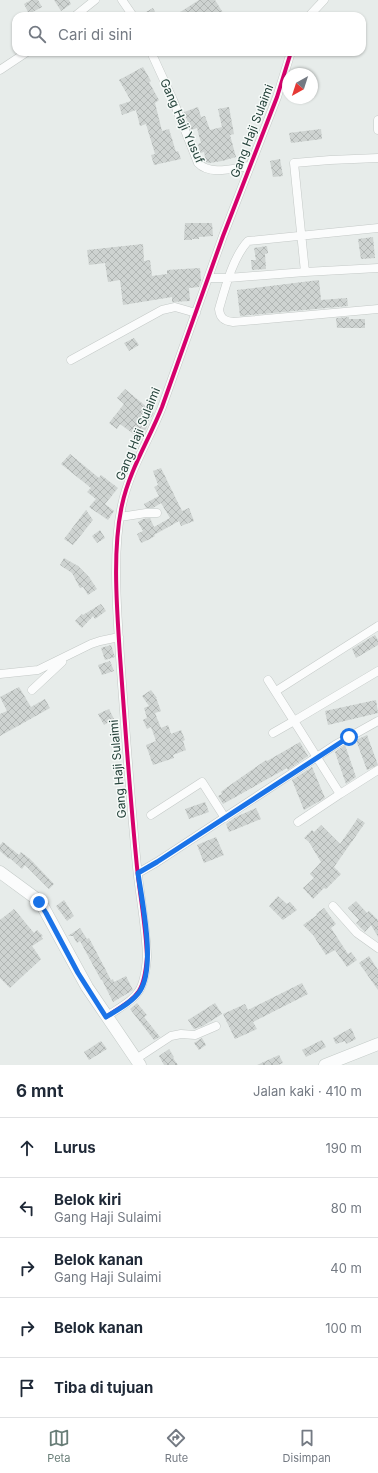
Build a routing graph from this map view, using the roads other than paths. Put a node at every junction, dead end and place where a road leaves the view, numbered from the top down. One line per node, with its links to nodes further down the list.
1 (96, 0): 4 (street)
2 (122, 0): 5 (street)
3 (324, 0): 6 (street)
4 (81, 12)
5 (130, 12)
6 (313, 12)
7 (21, 56): 10 (street)
8 (153, 56): 14 (street, Gang Haji Yusuf)
9 (290, 56): 14 (street, Gang Haji Sulaimi)
10 (0, 70)
11 (378, 120): 12 (street)
12 (378, 130)
13 (378, 158): 16 (street)
14 (249, 166): 19 (street, Gang Haji Sulaimi)
15 (378, 228): 16 (street)
16 (302, 235): 18 (street); 20 (street)
17 (378, 268): 18 (street)
18 (306, 272): 20 (street)
19 (208, 278): 20 (street); 22 (street, Gang Haji Sulaimi)
20 (228, 278): 21 (street)
21 (378, 309)
22 (196, 313): 23 (street); 25 (street, Gang Haji Sulaimi)
23 (71, 360)
24 (157, 513): 25 (street)
25 (120, 517): 27 (street, Gang Haji Sulaimi)
26 (378, 626): 33 (street)
27 (119, 637): 28 (street); 44 (street, Gang Haji Sulaimi)
28 (67, 657): 30 (street); 32 (street)
29 (378, 671): 34 (street)
30 (0, 674)
31 (268, 680): 33 (street)
32 (32, 690)
33 (276, 691): 34 (street)
34 (294, 721): 36 (street); 37 (street)
35 (378, 721): 37 (street)
36 (273, 733)
37 (317, 757): 39 (street); 41 (street)
38 (378, 770): 39 (street)
39 (340, 794): 42 (street)
40 (151, 815): 41 (street)
41 (225, 818): 44 (street)
42 (298, 822)
43 (0, 872): 47 (street)
44 (138, 873): 47 (street, Gang Haji Sulaimi)
45 (333, 906): 46 (street)
46 (378, 948)
47 (106, 1017): 50 (street)
48 (216, 1026): 50 (street)
49 (378, 1044): 51 (street)
50 (138, 1062)
51 (325, 1065)

